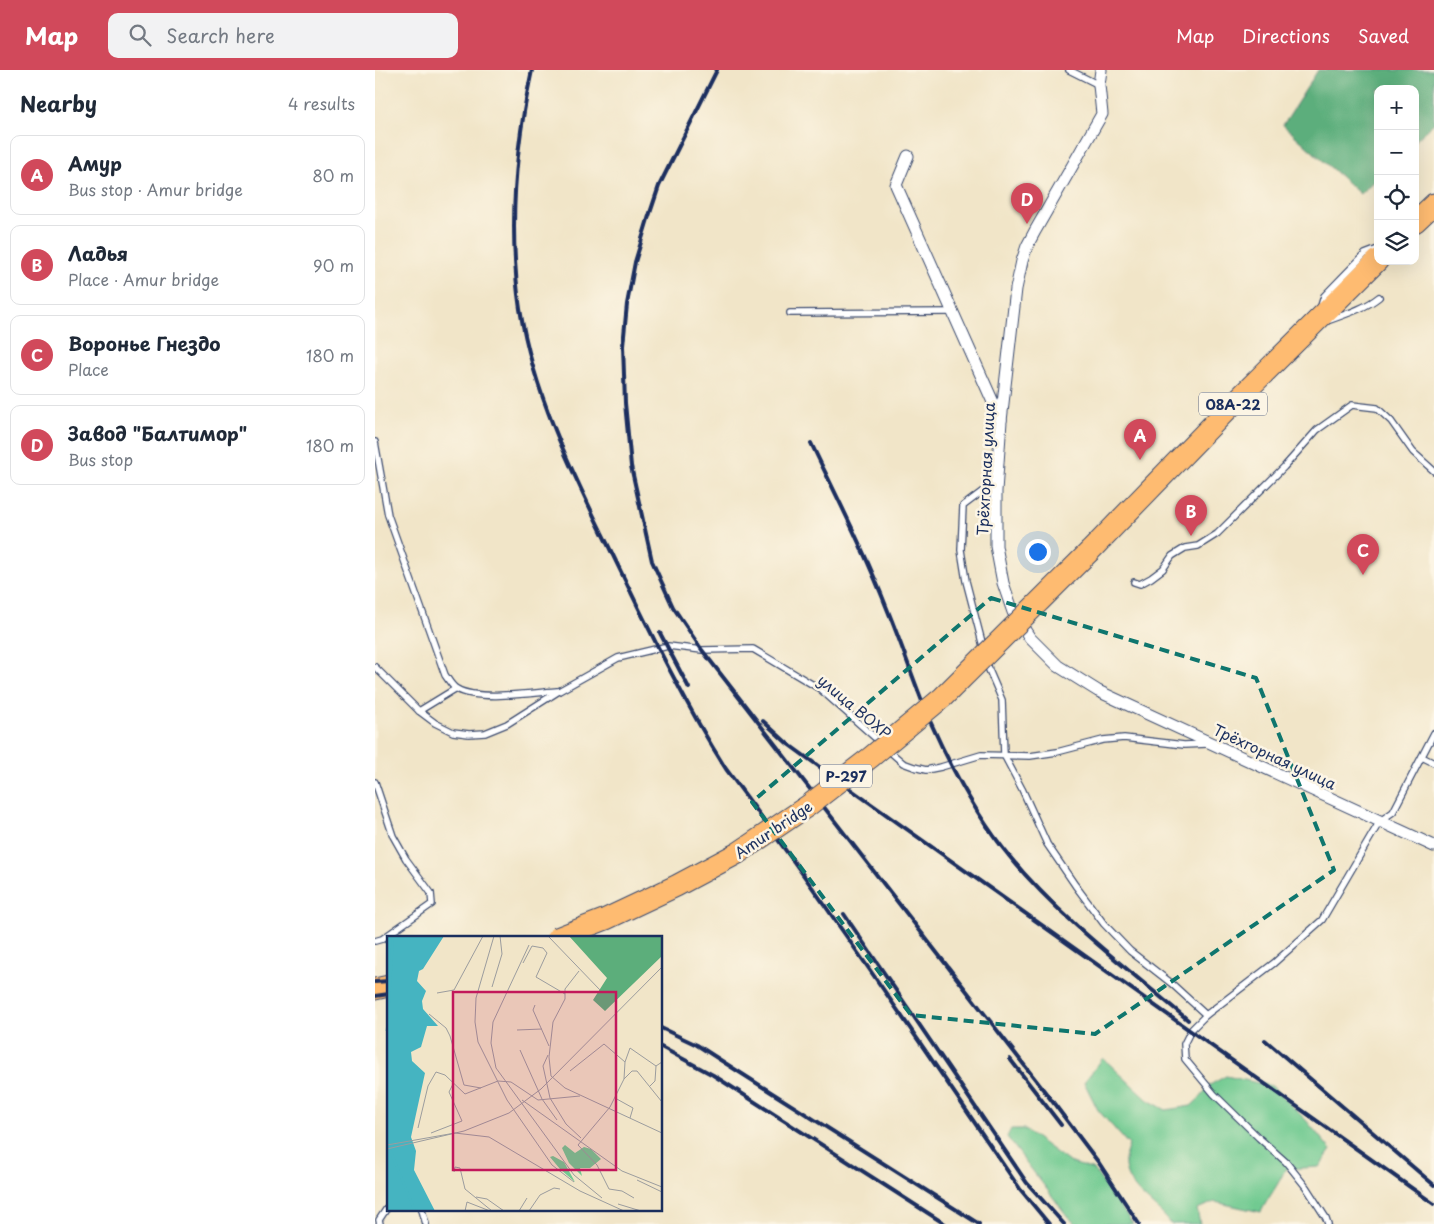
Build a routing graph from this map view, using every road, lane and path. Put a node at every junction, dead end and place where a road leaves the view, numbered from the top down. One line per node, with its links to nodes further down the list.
1 (1069, 70): 3 (lane)
2 (1101, 70): 3 (street, Трёхгорная улица)
3 (1099, 84): 13 (street, Трёхгорная улица)
4 (908, 156): 10 (street)
5 (1434, 204): 6 (highway)
6 (1417, 220)
7 (1374, 250): 12 (lane)
8 (1374, 264): 12 (highway, 08А-22)
9 (1379, 297): 12 (lane)
10 (953, 312): 11 (lane); 13 (street)
11 (790, 313)
12 (1314, 324): 17 (highway, 08А-22)
13 (1001, 421): 15 (street, Трёхгорная улица)
14 (375, 442): 20 (lane)
15 (998, 469): 24 (street, Трёхгорная улица); 25 (lane)
16 (1434, 471): 18 (lane)
17 (1090, 551): 31 (highway, Amur bridge / Р-297, bridge)
18 (1134, 582)
19 (375, 667): 22 (lane, улица ВОХР)
20 (455, 689): 21 (lane); 22 (lane)
21 (559, 691): 22 (lane, улица ВОХР); 25 (lane, улица ВОХР)
22 (419, 711)
23 (1434, 732): 26 (lane)
24 (1213, 744): 25 (lane, улица ВОХР); 29 (street, Трёхгорная улица)
25 (1004, 755): 33 (lane)
26 (1422, 757): 27 (lane); 29 (lane)
27 (1434, 763)
28 (375, 782): 32 (lane)
29 (1380, 821): 30 (street, Трёхгорная улица); 33 (lane)
30 (1434, 846)
31 (562, 936)
32 (375, 941)
33 (1205, 1015): 36 (lane)
34 (387, 1207): 35 (lane)
35 (380, 1224)
36 (1328, 1224)

